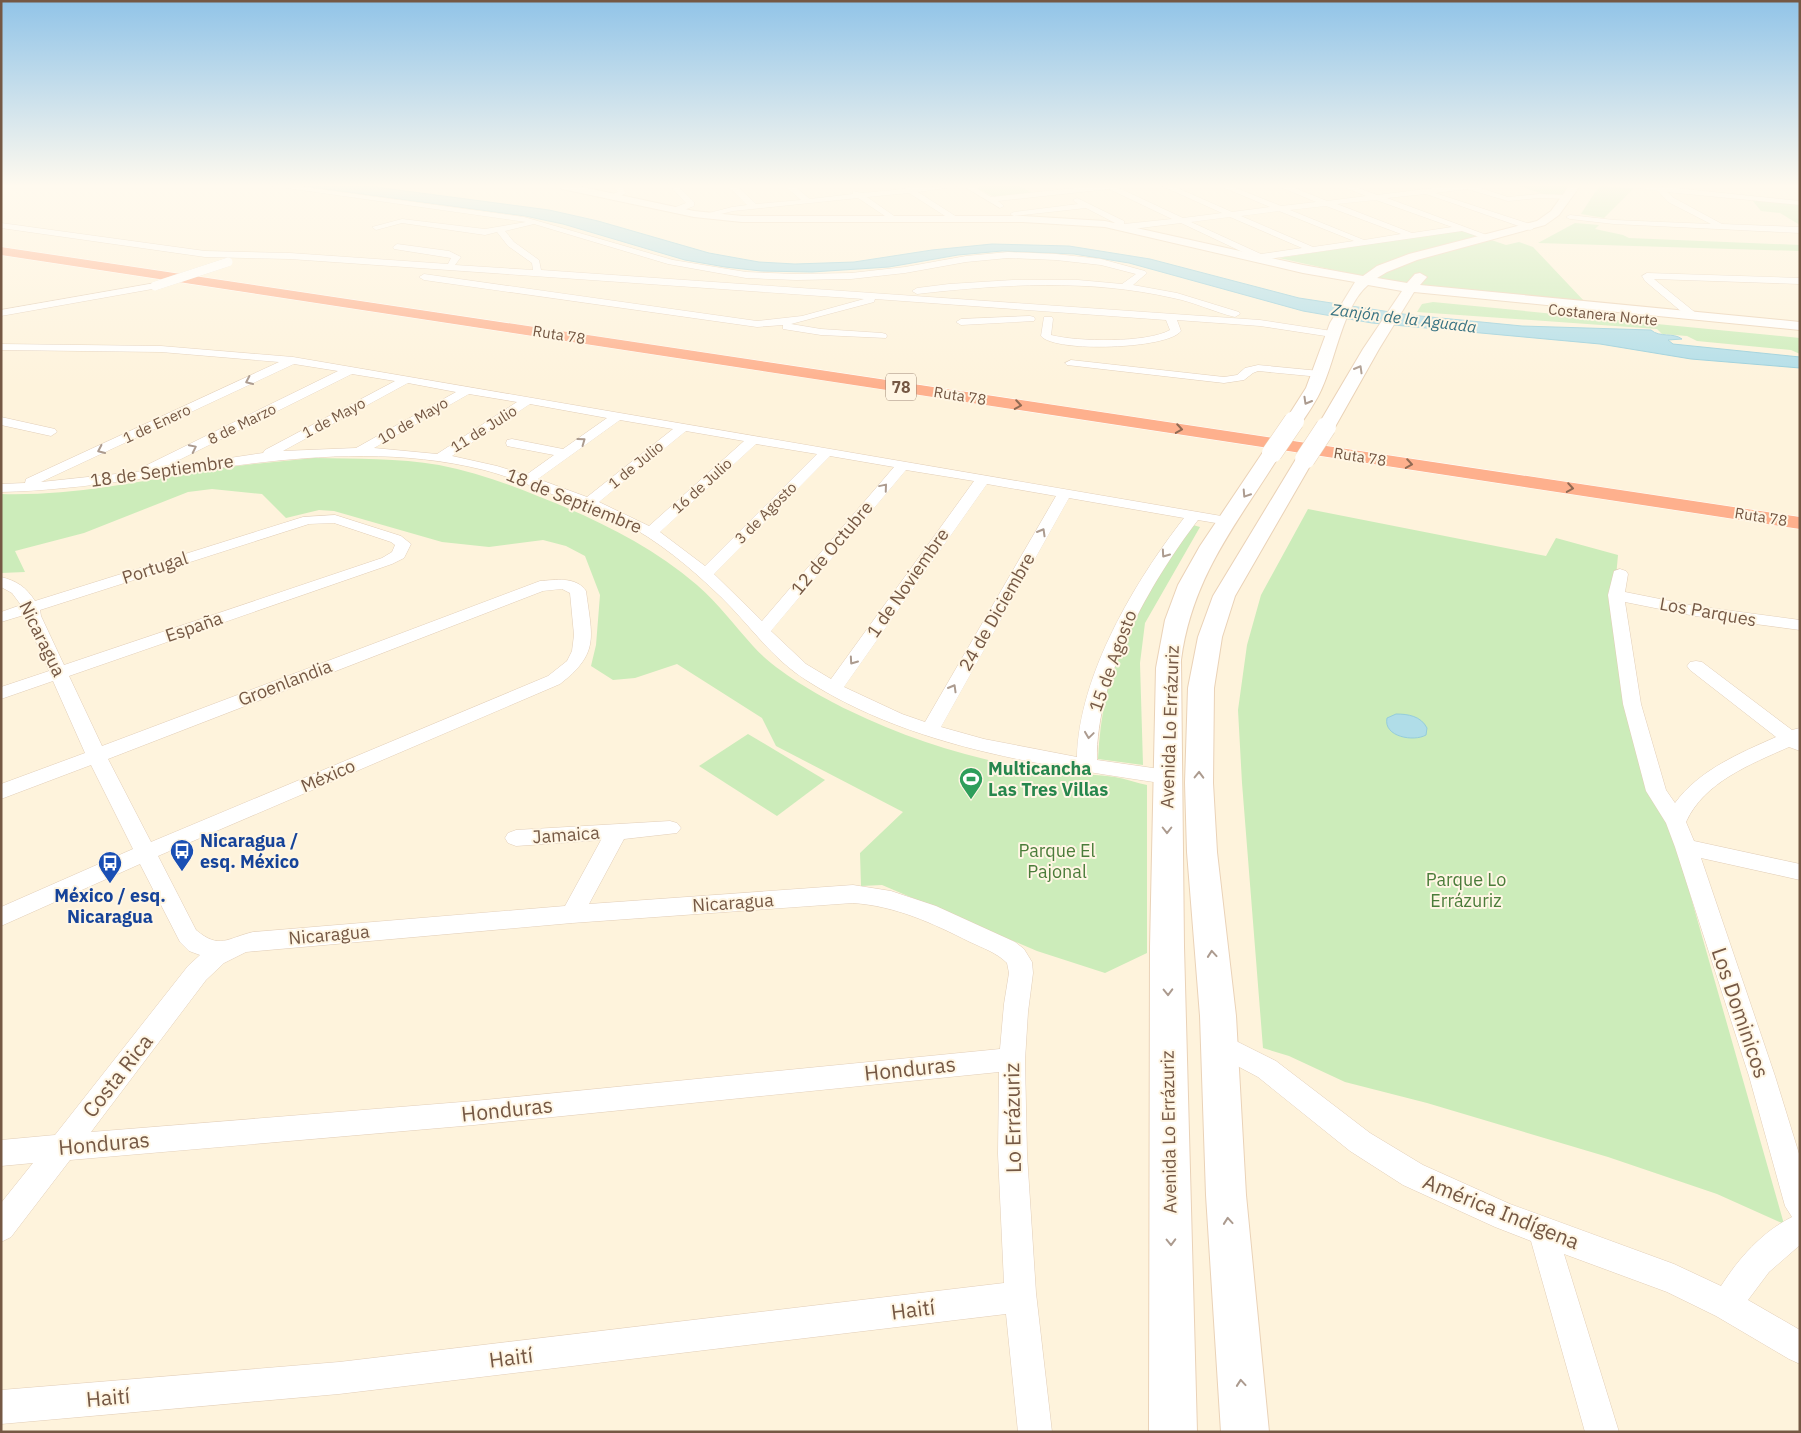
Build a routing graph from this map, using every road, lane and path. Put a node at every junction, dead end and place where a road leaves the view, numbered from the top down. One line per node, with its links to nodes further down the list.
1 (13, 253): 73 (highway, Ruta 78 / 78, one-way to 73)
2 (81, 253): 69 (highway, Ruta 78 / 78)
3 (197, 253): 15 (street)
4 (255, 253): 15 (street)
5 (295, 253): 17 (street)
6 (443, 253): 18 (street)
7 (523, 253): 20 (street)
8 (640, 253): 24 (street)
9 (1218, 253): 23 (main road)
10 (1237, 253): 16 (main road)
11 (1248, 253): 16 (street)
12 (1284, 253): 16 (street)
13 (1431, 253): 23 (main road, Avenida Lo Errázuriz)
14 (1476, 253): 25 (main road, Avenida Lo Errázuriz)
15 (252, 254): 17 (street); 28 (street, bridge)
16 (1256, 257): 23 (main road)
17 (374, 260): 18 (street); 19 (street); 34 (street)
18 (452, 263): 19 (street)
19 (492, 268): 20 (street)
20 (544, 271): 22 (street)
21 (1800, 281): 30 (street)
22 (723, 284): 26 (street); 27 (street)
23 (1361, 284): 25 (main road); 37 (main road, Avenida Lo Errázuriz)
24 (1122, 288): 26 (street); 31 (street)
25 (1408, 291): 30 (main road, Costanera Norte); 38 (main road, Costanera Norte); 105 (main road, Avenida Lo Errázuriz, one-way to 25, bridge)
26 (901, 293): 27 (street); 29 (street)
27 (882, 297): 29 (street); 34 (street)
28 (1, 313)
29 (1171, 316): 31 (street); 32 (street); 32 (street); 35 (street)
30 (1693, 316): 36 (main road, Costanera Norte)
31 (1244, 317): 35 (street)
32 (1048, 319): 33 (street)
33 (961, 322)
34 (776, 323): 39 (street)
35 (1260, 323): 37 (street)
36 (1800, 326)
37 (1335, 328): 46 (main road, Avenida Lo Errázuriz)
38 (1800, 334)
39 (882, 336)
40 (1, 347): 41 (street)
41 (28, 347): 42 (street); 43 (street)
42 (1, 357)
43 (293, 360): 45 (street); 65 (street, 1 de Enero, one-way to 65)
44 (1071, 362): 46 (street)
45 (350, 370): 47 (street); 62 (street, 8 de Marzo, one-way to 45)
46 (1320, 374): 72 (main road, Avenida Lo Errázuriz, one-way to 72, bridge)
47 (407, 379): 48 (street); 59 (street, 1 de Mayo)
48 (467, 390): 49 (street); 56 (street, 10 de Mayo)
49 (529, 400): 50 (street); 60 (street, 11 de Julio)
50 (617, 416): 52 (street); 58 (street, one-way to 50)
51 (1, 422): 53 (street)
52 (684, 427): 54 (street); 68 (street, 1 de Julio)
53 (51, 432)
54 (754, 439): 57 (street); 74 (street, 16 de Julio)
55 (512, 443): 58 (street)
56 (359, 452): 59 (street, 18 de Septiembre); 60 (street, 18 de Septiembre)
57 (828, 452): 61 (street); 76 (street, 3 de Agosto)
58 (566, 453): 64 (street)
59 (262, 458): 62 (street, 18 de Septiembre)
60 (439, 458): 64 (street, 18 de Septiembre)
61 (903, 465): 63 (street); 83 (street, 12 de Octubre, one-way to 61)
62 (133, 477): 65 (street, 18 de Septiembre)
63 (983, 479): 67 (street); 86 (street, 1 de Noviembre, one-way to 86)
64 (528, 480): 68 (street, 18 de Septiembre)
65 (21, 487): 66 (street, 18 de Septiembre)
66 (1, 488)
67 (1065, 493): 70 (street); 88 (street, 24 de Diciembre, one-way to 67)
68 (589, 503): 74 (street, 18 de Septiembre)
69 (1800, 508)
70 (1194, 515): 72 (street); 91 (street, 15 de Agosto, one-way to 91)
71 (308, 520): 80 (street, Portugal); 85 (street, España)
72 (1228, 521): 92 (main road, Avenida Lo Errázuriz)
73 (1800, 523)
74 (651, 532): 76 (street, 18 de Septiembre)
75 (1620, 574): 79 (street, Los Dominicos)
76 (706, 575): 83 (street, 18 de Septiembre)
77 (2, 582): 80 (street, Nicaragua)
78 (570, 586): 90 (street, Groenlandia); 99 (street, México)
79 (1616, 594): 82 (street, Los Parques); 94 (street, Los Dominicos)
80 (31, 608): 81 (street, Portugal); 85 (street, Nicaragua)
81 (1, 617)
82 (1800, 625)
83 (762, 631): 86 (street, 18 de Septiembre)
84 (1696, 666): 89 (street)
85 (59, 673): 87 (street, España); 90 (street, Nicaragua)
86 (834, 688): 88 (street, 18 de Septiembre)
87 (1, 693)
88 (929, 731): 91 (street, 18 de Septiembre)
89 (1797, 739): 94 (street)
90 (96, 755): 93 (street, Groenlandia); 99 (street, Nicaragua)
91 (1087, 765): 92 (street, 18 de Septiembre)
92 (1167, 778): 118 (main road, Avenida Lo Errázuriz, one-way to 118)
93 (1, 792)
94 (1676, 822): 98 (street, Los Dominicos)
95 (670, 828): 96 (street, Jamaica)
96 (617, 831): 97 (street, Jamaica); 102 (street, Jamaica)
97 (516, 838)
98 (1686, 847): 100 (street); 109 (street, Los Dominicos)
99 (145, 853): 103 (street, México); 104 (street, Nicaragua)
100 (1800, 872)
101 (879, 896): 102 (street, Nicaragua); 106 (street, Lo Errázuriz)
102 (572, 914): 104 (street, Nicaragua)
103 (1, 917)
104 (220, 953): 107 (street, Costa Rica)
105 (1220, 1044): 112 (street, América Indígena); 119 (main road, Avenida Lo Errázuriz, one-way to 105)
106 (1012, 1059): 107 (street, Honduras); 113 (street, Lo Errázuriz)
107 (62, 1148): 108 (street, Honduras); 110 (street, Costa Rica)
108 (1, 1153)
109 (1800, 1206)
110 (1, 1227)
111 (1800, 1228): 114 (street)
112 (1543, 1232): 114 (street, América Indígena); 120 (street)
113 (1019, 1297): 116 (street, Haití); 117 (street, Lo Errázuriz)
114 (1727, 1305): 115 (street, América Indígena)
115 (1800, 1348)
116 (1, 1407)
117 (1035, 1432)
118 (1173, 1432)
119 (1245, 1432)
120 (1602, 1432)

